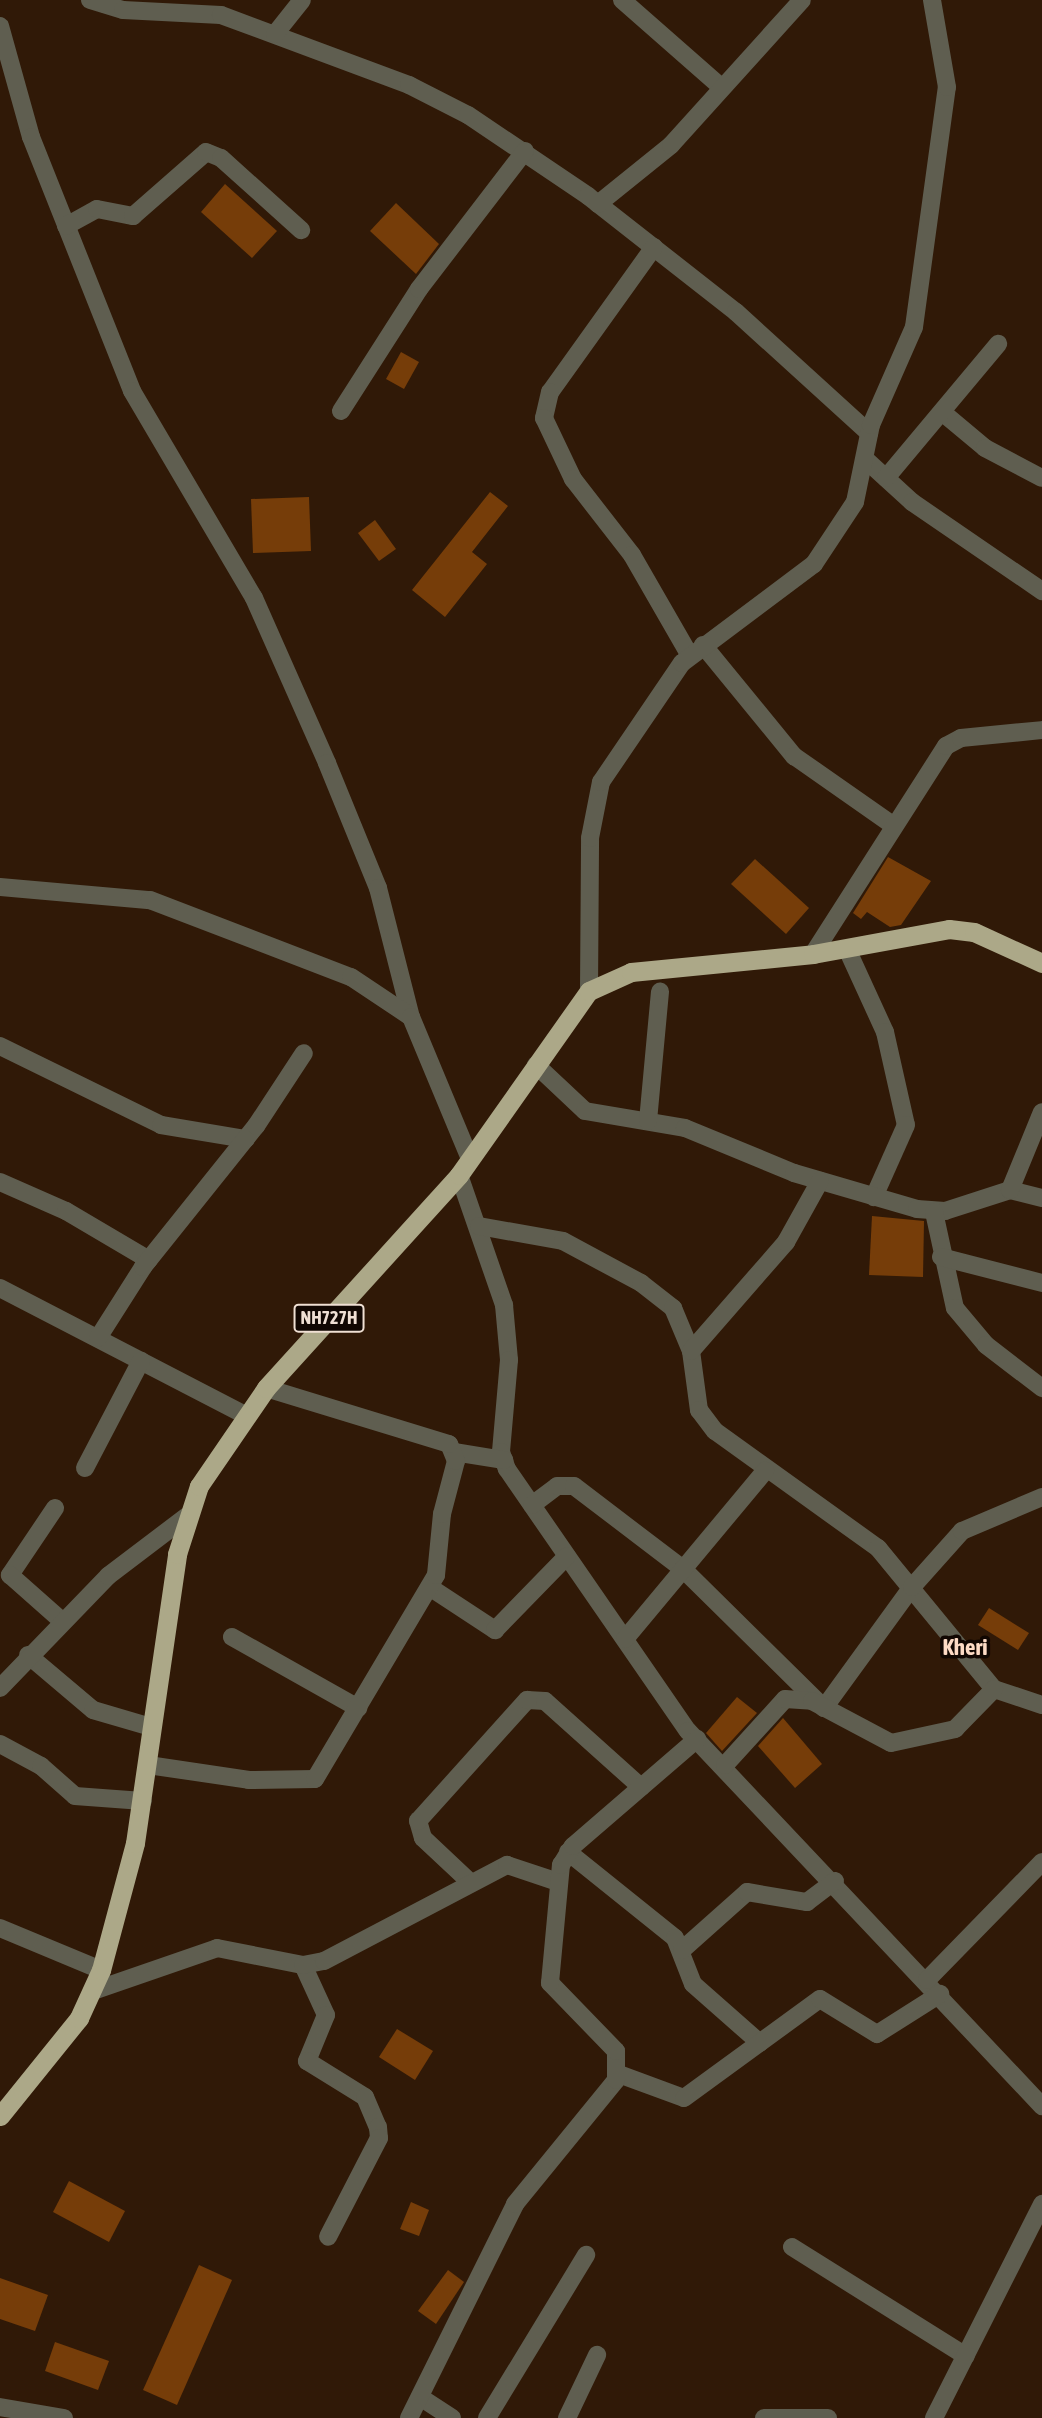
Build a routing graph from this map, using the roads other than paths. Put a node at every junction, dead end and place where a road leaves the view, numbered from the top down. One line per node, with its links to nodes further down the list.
1 (90, 0): 7 (street)
2 (302, 0): 7 (street)
3 (622, 0): 8 (street)
4 (802, 0): 8 (street)
5 (932, 0): 17 (street)
6 (0, 26): 11 (street)
7 (275, 34): 9 (street)
8 (722, 88): 10 (street)
9 (525, 151): 10 (street); 15 (street)
10 (598, 204): 13 (street)
11 (66, 226): 12 (street); 31 (street)
12 (301, 230)
13 (653, 247): 17 (street); 22 (street)
14 (998, 344): 16 (street)
15 (341, 411)
16 (942, 412): 19 (street); 20 (street)
17 (869, 433): 18 (street)
18 (865, 459): 19 (street); 22 (street)
19 (886, 478): 21 (street)
20 (1042, 478)
21 (1042, 591)
22 (697, 651): 24 (street); 29 (street)
23 (1042, 730): 24 (street)
24 (891, 824): 27 (street)
25 (0, 887): 31 (street)
26 (847, 949): 27 (highway); 28 (highway); 42 (street)
27 (813, 954): 29 (highway)
28 (1042, 963)
29 (589, 991): 34 (highway, NH727H)
30 (660, 992): 36 (street)
31 (411, 1017): 38 (street)
32 (0, 1046): 37 (street)
33 (304, 1053): 37 (street)
34 (536, 1065): 36 (street); 38 (highway, NH727H)
35 (1042, 1112): 41 (street)
36 (648, 1121): 39 (street)
37 (246, 1139): 47 (street)
38 (465, 1167): 45 (street); 53 (highway, NH727H)
39 (820, 1181): 42 (street); 51 (street)
40 (0, 1182): 47 (street)
41 (1010, 1190): 43 (street); 44 (street)
42 (874, 1197): 44 (street)
43 (1042, 1198)
44 (934, 1212): 46 (street)
45 (480, 1226): 51 (street); 57 (street)
46 (941, 1257): 48 (street); 54 (street)
47 (149, 1260): 50 (street)
48 (1042, 1283)
49 (0, 1288): 50 (street)
50 (97, 1338): 52 (street)
51 (691, 1351): 59 (street)
52 (141, 1361): 55 (street); 58 (street)
53 (266, 1388): 55 (highway, NH727H); 56 (street)
54 (1042, 1388)
55 (245, 1415): 63 (highway, NH727H)
56 (454, 1452): 57 (street); 67 (street)
57 (504, 1460): 61 (street)
58 (85, 1468)
59 (765, 1471): 65 (street); 66 (street)
60 (1042, 1497): 66 (street)
61 (532, 1505): 64 (street); 65 (street)
62 (55, 1508): 68 (street)
63 (187, 1516): 68 (street); 77 (highway, NH727H)
64 (567, 1556): 67 (street); 70 (street)
65 (683, 1569): 70 (street); 76 (street)
66 (912, 1587): 73 (street); 76 (street)
67 (431, 1588): 75 (street)
68 (62, 1621): 71 (street)
69 (232, 1637): 75 (street)
70 (625, 1639): 78 (street)
71 (28, 1654): 72 (street); 77 (street)
72 (0, 1688)
73 (994, 1689): 74 (street); 76 (street)
74 (1042, 1704)
75 (358, 1708): 80 (street)
76 (824, 1708): 81 (street)
77 (151, 1727): 80 (highway, NH727H)
78 (696, 1739): 81 (street); 82 (street)
79 (0, 1744): 83 (street)
80 (148, 1765): 83 (highway, NH727H)
81 (725, 1765): 87 (street)
82 (641, 1787): 84 (street); 88 (street)
83 (142, 1801): 92 (highway, NH727H)
84 (568, 1852): 86 (street); 90 (street)
85 (1040, 1867): 93 (street)
86 (555, 1881): 88 (street); 97 (street)
87 (835, 1881): 90 (street); 93 (street)
88 (471, 1883): 91 (street)
89 (0, 1928): 92 (street)
90 (682, 1950): 96 (street)
91 (303, 1965): 94 (street); 101 (street)
92 (101, 1970): 94 (highway, NH727H)
93 (927, 1980): 95 (street)
94 (93, 1991): 99 (highway, NH727H)
95 (940, 1994): 96 (street); 98 (street)
96 (760, 2043): 97 (street)
97 (616, 2073): 106 (street)
98 (1042, 2106)
99 (0, 2116)
100 (1042, 2204): 105 (street)
101 (328, 2237)
102 (792, 2247): 105 (street)
103 (586, 2255): 111 (street)
104 (597, 2354): 112 (street)
105 (966, 2356): 115 (street)
106 (420, 2397): 109 (street); 110 (street)
107 (0, 2407): 108 (street)
108 (64, 2418)
109 (408, 2418)
110 (452, 2418)
111 (487, 2418)
112 (567, 2418)
113 (764, 2418): 114 (street)
114 (828, 2418)
115 (934, 2418)

